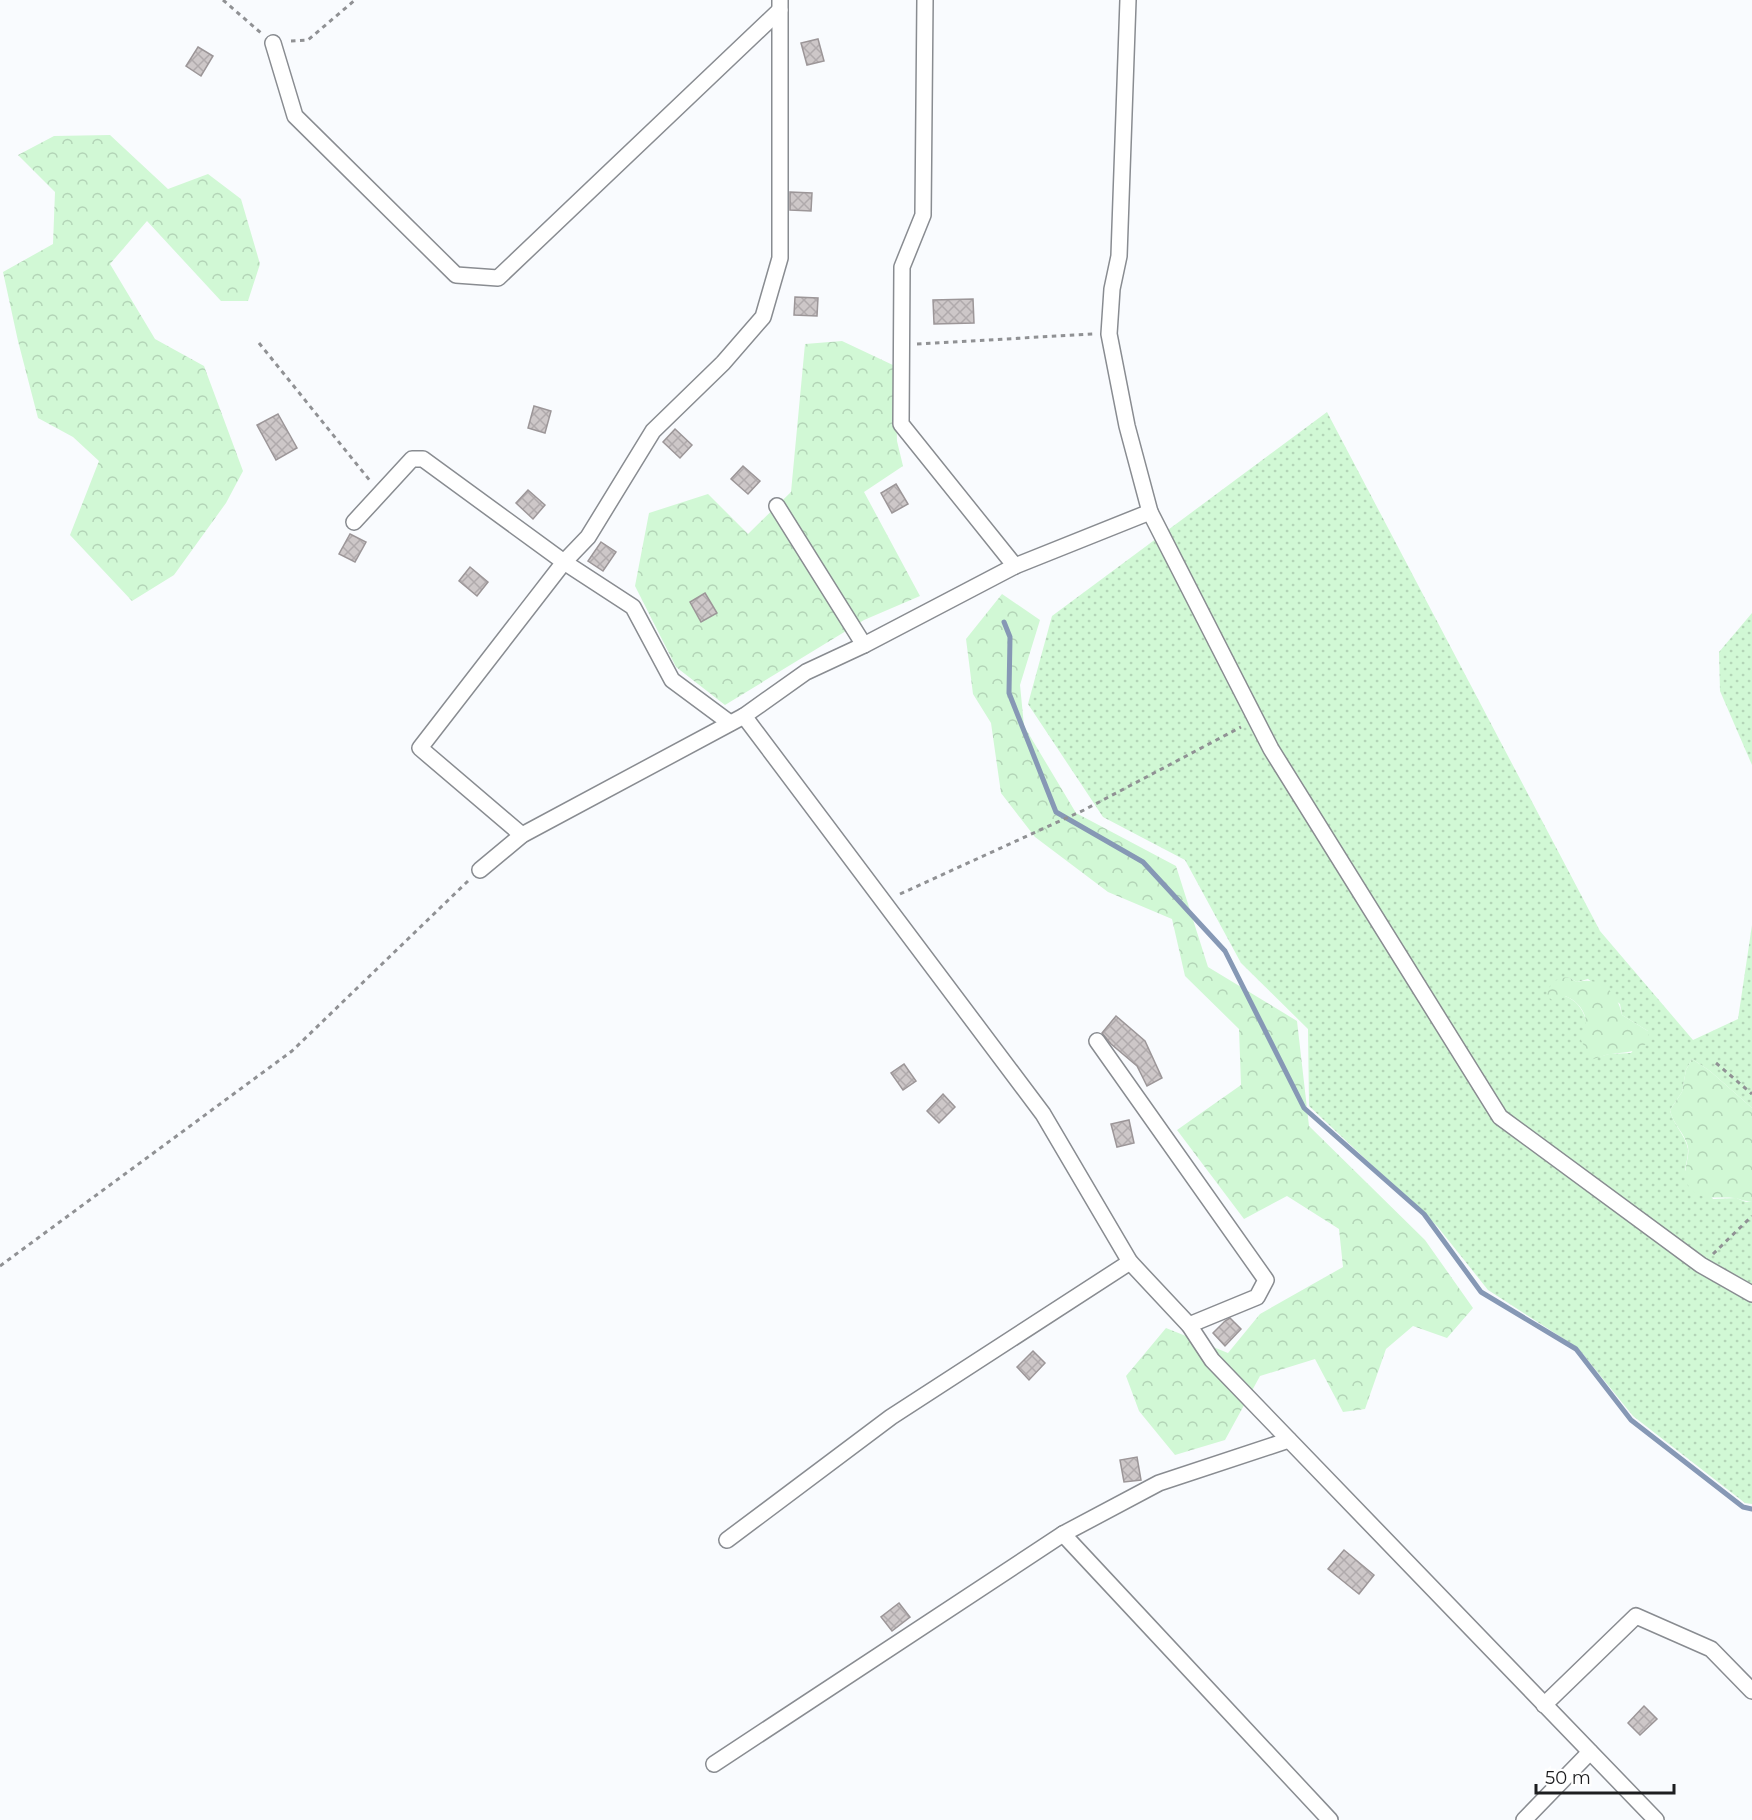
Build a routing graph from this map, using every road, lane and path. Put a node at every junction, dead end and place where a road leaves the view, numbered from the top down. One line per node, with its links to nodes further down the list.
1 (222, 0): 6 (path)
2 (355, 0): 6 (path)
3 (924, 0): 9 (street)
4 (1128, 0): 7 (street)
5 (780, 5): 6 (street); 14 (street)
6 (273, 43)
7 (1109, 334): 9 (path); 12 (street)
8 (259, 343): 10 (path)
9 (901, 344): 15 (street)
10 (380, 494): 13 (street); 14 (street)
11 (777, 506): 16 (street)
12 (1150, 512): 15 (street); 18 (street)
13 (354, 522)
14 (564, 562): 19 (street); 20 (street)
15 (1015, 566): 16 (street)
16 (864, 645): 17 (street)
17 (744, 716): 19 (street); 22 (street)
18 (1256, 719): 22 (path); 28 (street)
19 (730, 723): 20 (street)
20 (522, 835): 21 (street)
21 (480, 870): 29 (path)
22 (885, 901): 27 (street)
23 (1097, 1041): 31 (street)
24 (1716, 1063): 25 (path)
25 (1752, 1094)
26 (1752, 1216): 28 (path)
27 (1130, 1262): 31 (street); 34 (street)
28 (1701, 1265): 30 (street)
29 (0, 1266)
30 (1752, 1294)
31 (1189, 1324): 32 (street)
32 (1289, 1440): 33 (street); 36 (street)
33 (1063, 1534): 38 (street); 39 (street)
34 (727, 1540)
35 (1752, 1691): 36 (street)
36 (1544, 1705): 37 (street)
37 (1590, 1752): 40 (street); 41 (street)
38 (714, 1764)
39 (1330, 1820)
40 (1524, 1820)
41 (1656, 1820)

